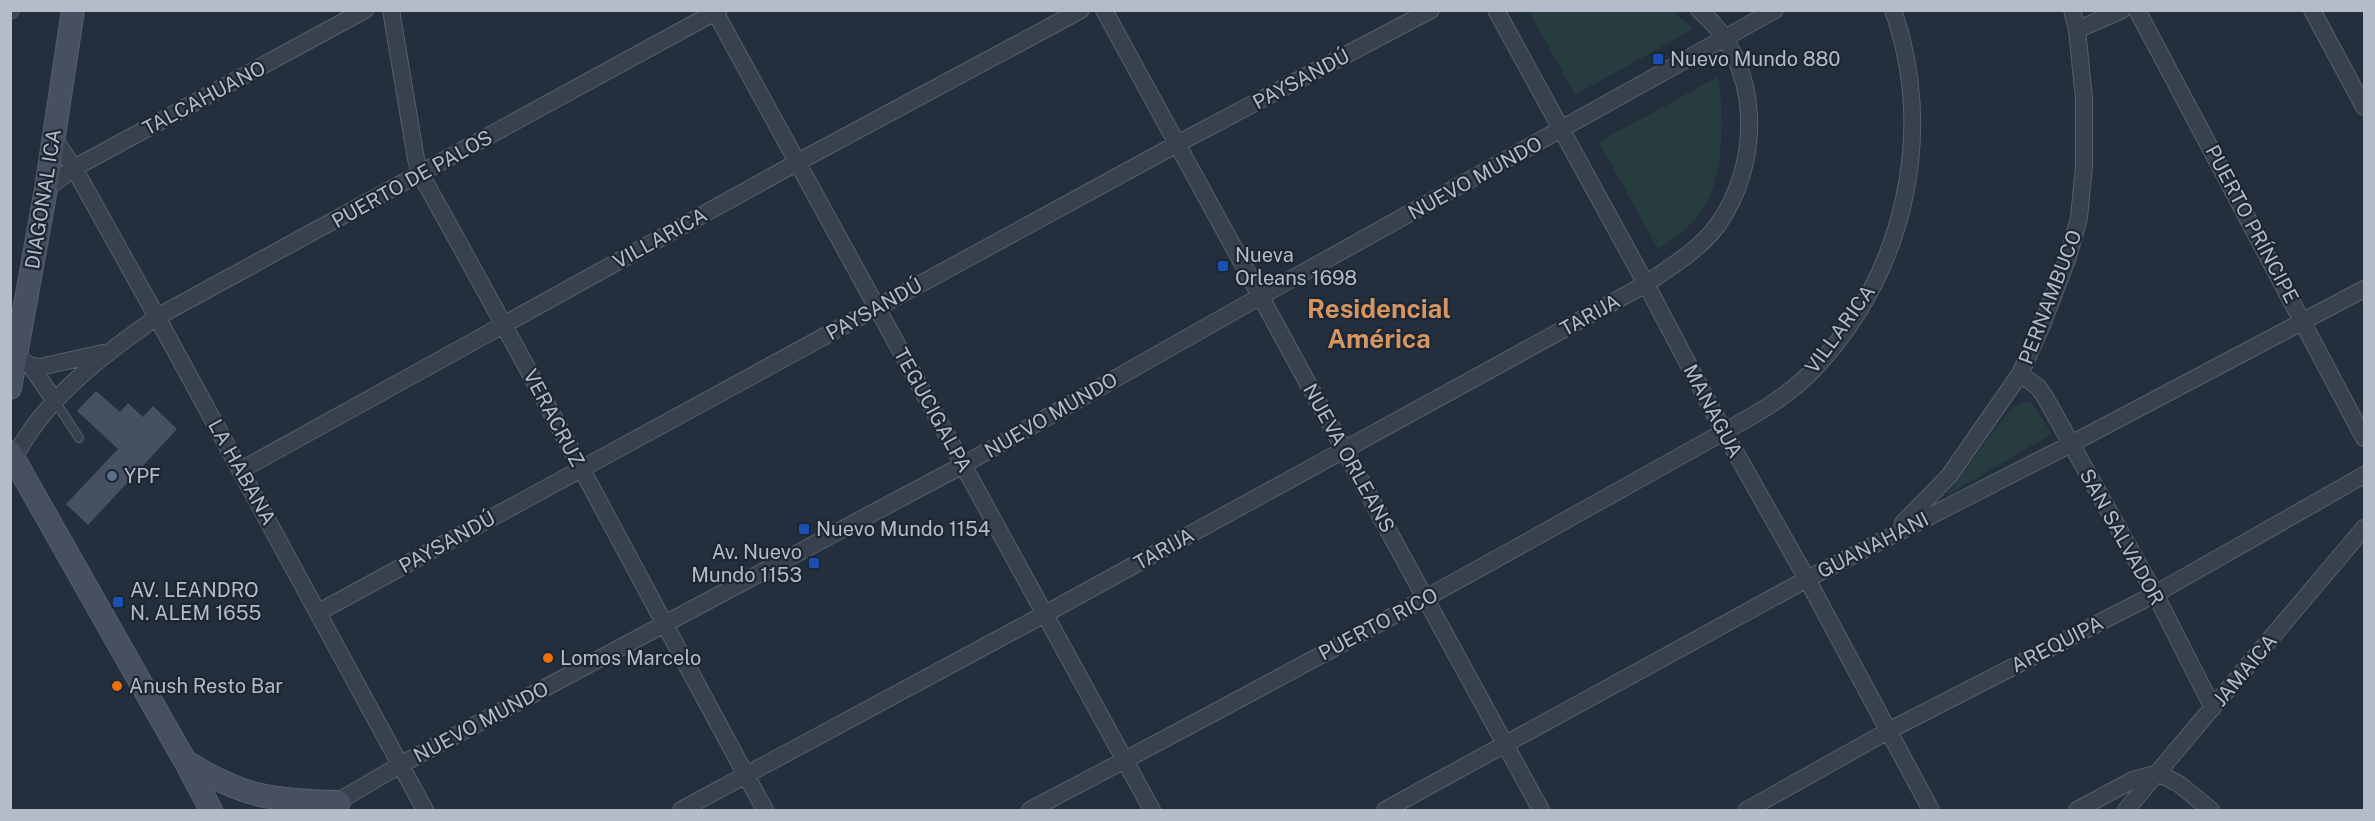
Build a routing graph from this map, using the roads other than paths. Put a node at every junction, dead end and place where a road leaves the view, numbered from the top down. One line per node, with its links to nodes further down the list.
1 (73, 10): 20 (main road, DIAGONAL ICA)
2 (365, 10): 23 (street, TALCAHUANO)
3 (391, 10): 24 (street, VERACRUZ)
4 (1081, 10): 22 (street, VILLARICA)
5 (1104, 10): 21 (street, NUEVA ORLEANS)
6 (1431, 10): 21 (street, PAYSANDÚ)
7 (1496, 10): 19 (street, MANAGUA)
8 (1699, 10): 17 (street)
9 (1775, 10): 17 (street, NUEVO MUNDO)
10 (1893, 10): 38 (street, VILLARICA)
11 (2072, 10): 16 (street, PERNAMBUCO)
12 (2122, 10): 16 (street)
13 (2138, 10): 31 (street, PUERTO PRÍNCIPE)
14 (2312, 10): 18 (street)
15 (716, 11): 22 (street, TEGUCIGALPA); 24 (street, PUERTO DE PALOS)
16 (2077, 30): 35 (street, PERNAMBUCO)
17 (1725, 37): 19 (street, NUEVO MUNDO); 26 (street)
18 (2364, 107)
19 (1561, 130): 26 (street, MANAGUA); 28 (street, NUEVO MUNDO)
20 (53, 137): 23 (street, LA HABANA); 25 (main road, DIAGONAL ICA)
21 (1177, 144): 28 (street, NUEVA ORLEANS); 29 (street, PAYSANDÚ)
22 (798, 162): 29 (street, TEGUCIGALPA); 32 (street, VILLARICA)
23 (74, 168): 25 (street, TALCAHUANO); 30 (street, LA HABANA)
24 (421, 175): 30 (street, PUERTO DE PALOS); 32 (street, VERACRUZ)
25 (46, 189): 34 (main road, DIAGONAL ICA)
26 (1646, 284): 38 (street, MANAGUA); 42 (street, TARIJA)
27 (2364, 289): 31 (street, GUANAHANI)
28 (1261, 296): 42 (street, NUEVA ORLEANS); 44 (street, NUEVO MUNDO)
29 (877, 308): 44 (street, TEGUCIGALPA); 45 (street, PAYSANDÚ)
30 (157, 317): 33 (street, PUERTO DE PALOS); 46 (street, LA HABANA)
31 (2304, 322): 40 (street, PUERTO PRÍNCIPE); 41 (street, GUANAHANI)
32 (505, 324): 45 (street, VERACRUZ); 46 (street, VILLARICA)
33 (107, 352): 34 (street, PUERTO DE PALOS); 37 (street, PUERTO DE PALOS)
34 (23, 362): 36 (main road, DIAGONAL ICA); 37 (street)
35 (2020, 374): 41 (street, SAN SALVADOR); 49 (street, PERNAMBUCO)
36 (10, 387)
37 (55, 401): 39 (lane); 43 (street, PUERTO DE PALOS)
38 (1724, 432): 50 (street, MANAGUA); 52 (street, PUERTO RICO)
39 (79, 438)
40 (2364, 438)
41 (2072, 444): 49 (street, GUANAHANI); 51 (street, SAN SALVADOR)
42 (1345, 450): 52 (street, NUEVA ORLEANS); 54 (street, TARIJA)
43 (12, 455): 59 (main road)
44 (963, 465): 54 (street, TEGUCIGALPA); 55 (street, NUEVO MUNDO)
45 (581, 469): 53 (street, PAYSANDÚ); 55 (street, VERACRUZ)
46 (241, 470): 53 (street, LA HABANA)
47 (2364, 475): 51 (street, AREQUIPA)
48 (2364, 528): 56 (street, JAMAICA)
49 (1889, 537): 50 (street, GUANAHANI)
50 (1807, 579): 57 (street, MANAGUA); 58 (street, GUANAHANI)
51 (2155, 594): 56 (street, SAN SALVADOR); 57 (street, AREQUIPA)
52 (1426, 599): 58 (street, NUEVA ORLEANS); 60 (street, PUERTO RICO)
53 (319, 612): 61 (street, LA HABANA)
54 (1045, 614): 60 (street, TEGUCIGALPA); 63 (street, TARIJA)
55 (663, 625): 61 (street, NUEVO MUNDO); 63 (street, VERACRUZ)
56 (2213, 708): 62 (street, JAMAICA)
57 (1888, 731): 73 (street, AREQUIPA); 74 (street, MANAGUA)
58 (1505, 744): 71 (street, GUANAHANI); 72 (street, NUEVA ORLEANS)
59 (185, 761): 64 (main road); 65 (main road)
60 (1125, 761): 69 (street, PUERTO RICO); 70 (street, TEGUCIGALPA)
61 (400, 765): 64 (street, NUEVO MUNDO); 66 (street, LA HABANA)
62 (2158, 773): 75 (street); 76 (street, JAMAICA); 77 (street)
63 (745, 774): 67 (street, TARIJA); 68 (street, VERACRUZ)
64 (331, 807)
65 (211, 810)
66 (425, 810)
67 (681, 810)
68 (765, 810)
69 (1030, 810)
70 (1152, 810)
71 (1385, 810)
72 (1541, 810)
73 (1747, 810)
74 (1931, 810)
75 (2077, 810)
76 (2126, 810)
77 (2211, 810)

